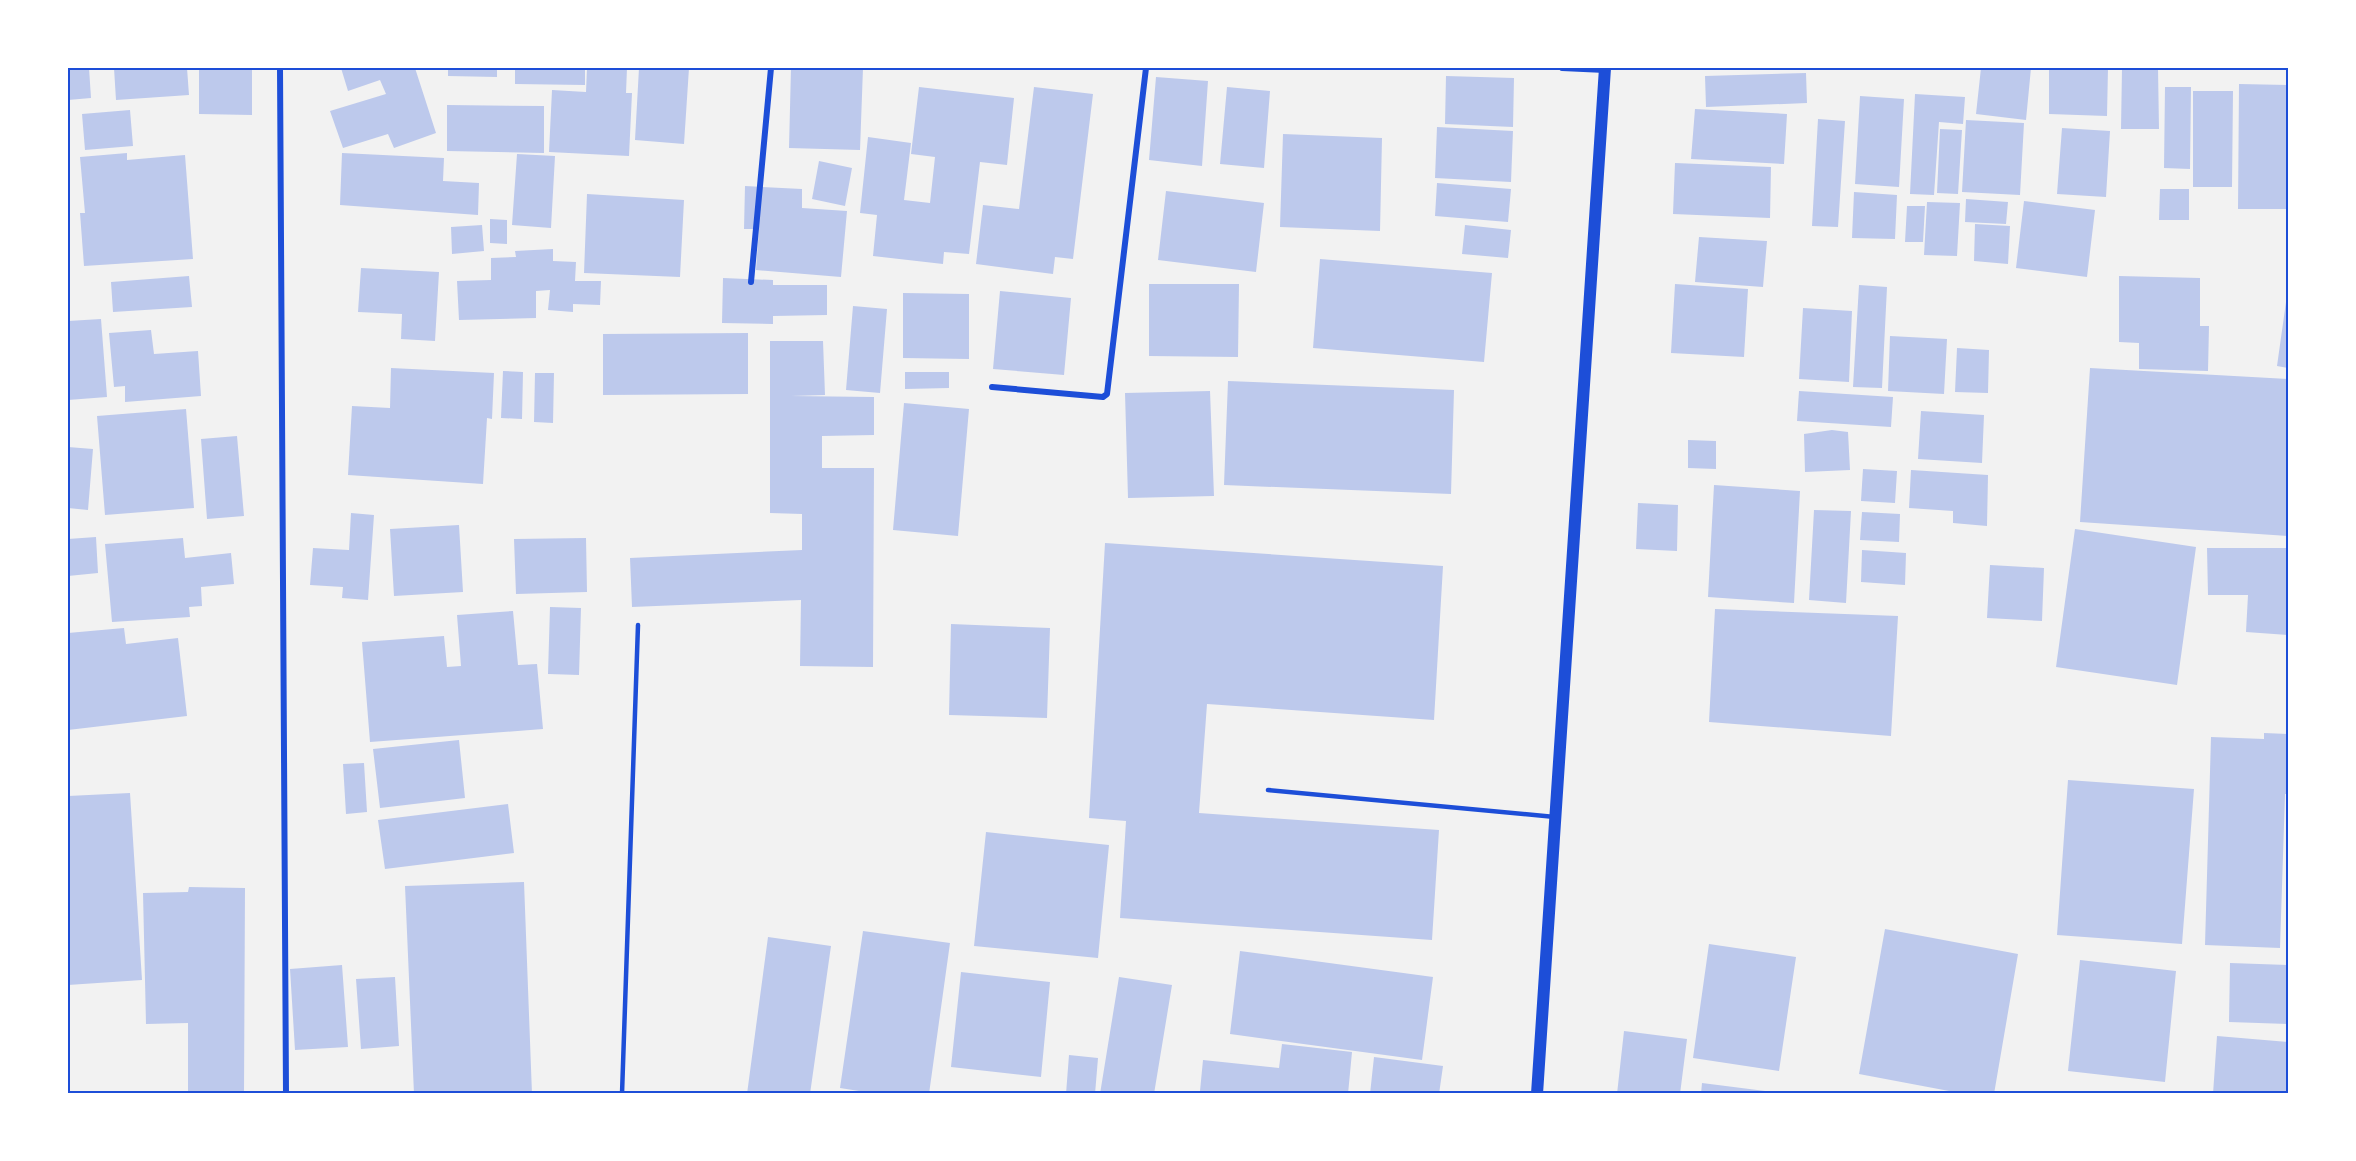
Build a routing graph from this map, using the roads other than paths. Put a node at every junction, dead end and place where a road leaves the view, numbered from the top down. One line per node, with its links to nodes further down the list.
1 (280, 68): 11 (street)
2 (771, 68): 6 (street)
3 (1146, 68): 7 (street)
4 (1562, 68): 5 (street)
5 (1605, 69): 10 (main road)
6 (751, 282)
7 (992, 387)
8 (638, 625): 12 (lane)
9 (1268, 790): 10 (lane)
10 (1555, 817): 13 (main road)
11 (285, 1094)
12 (622, 1094)
13 (1537, 1094)

